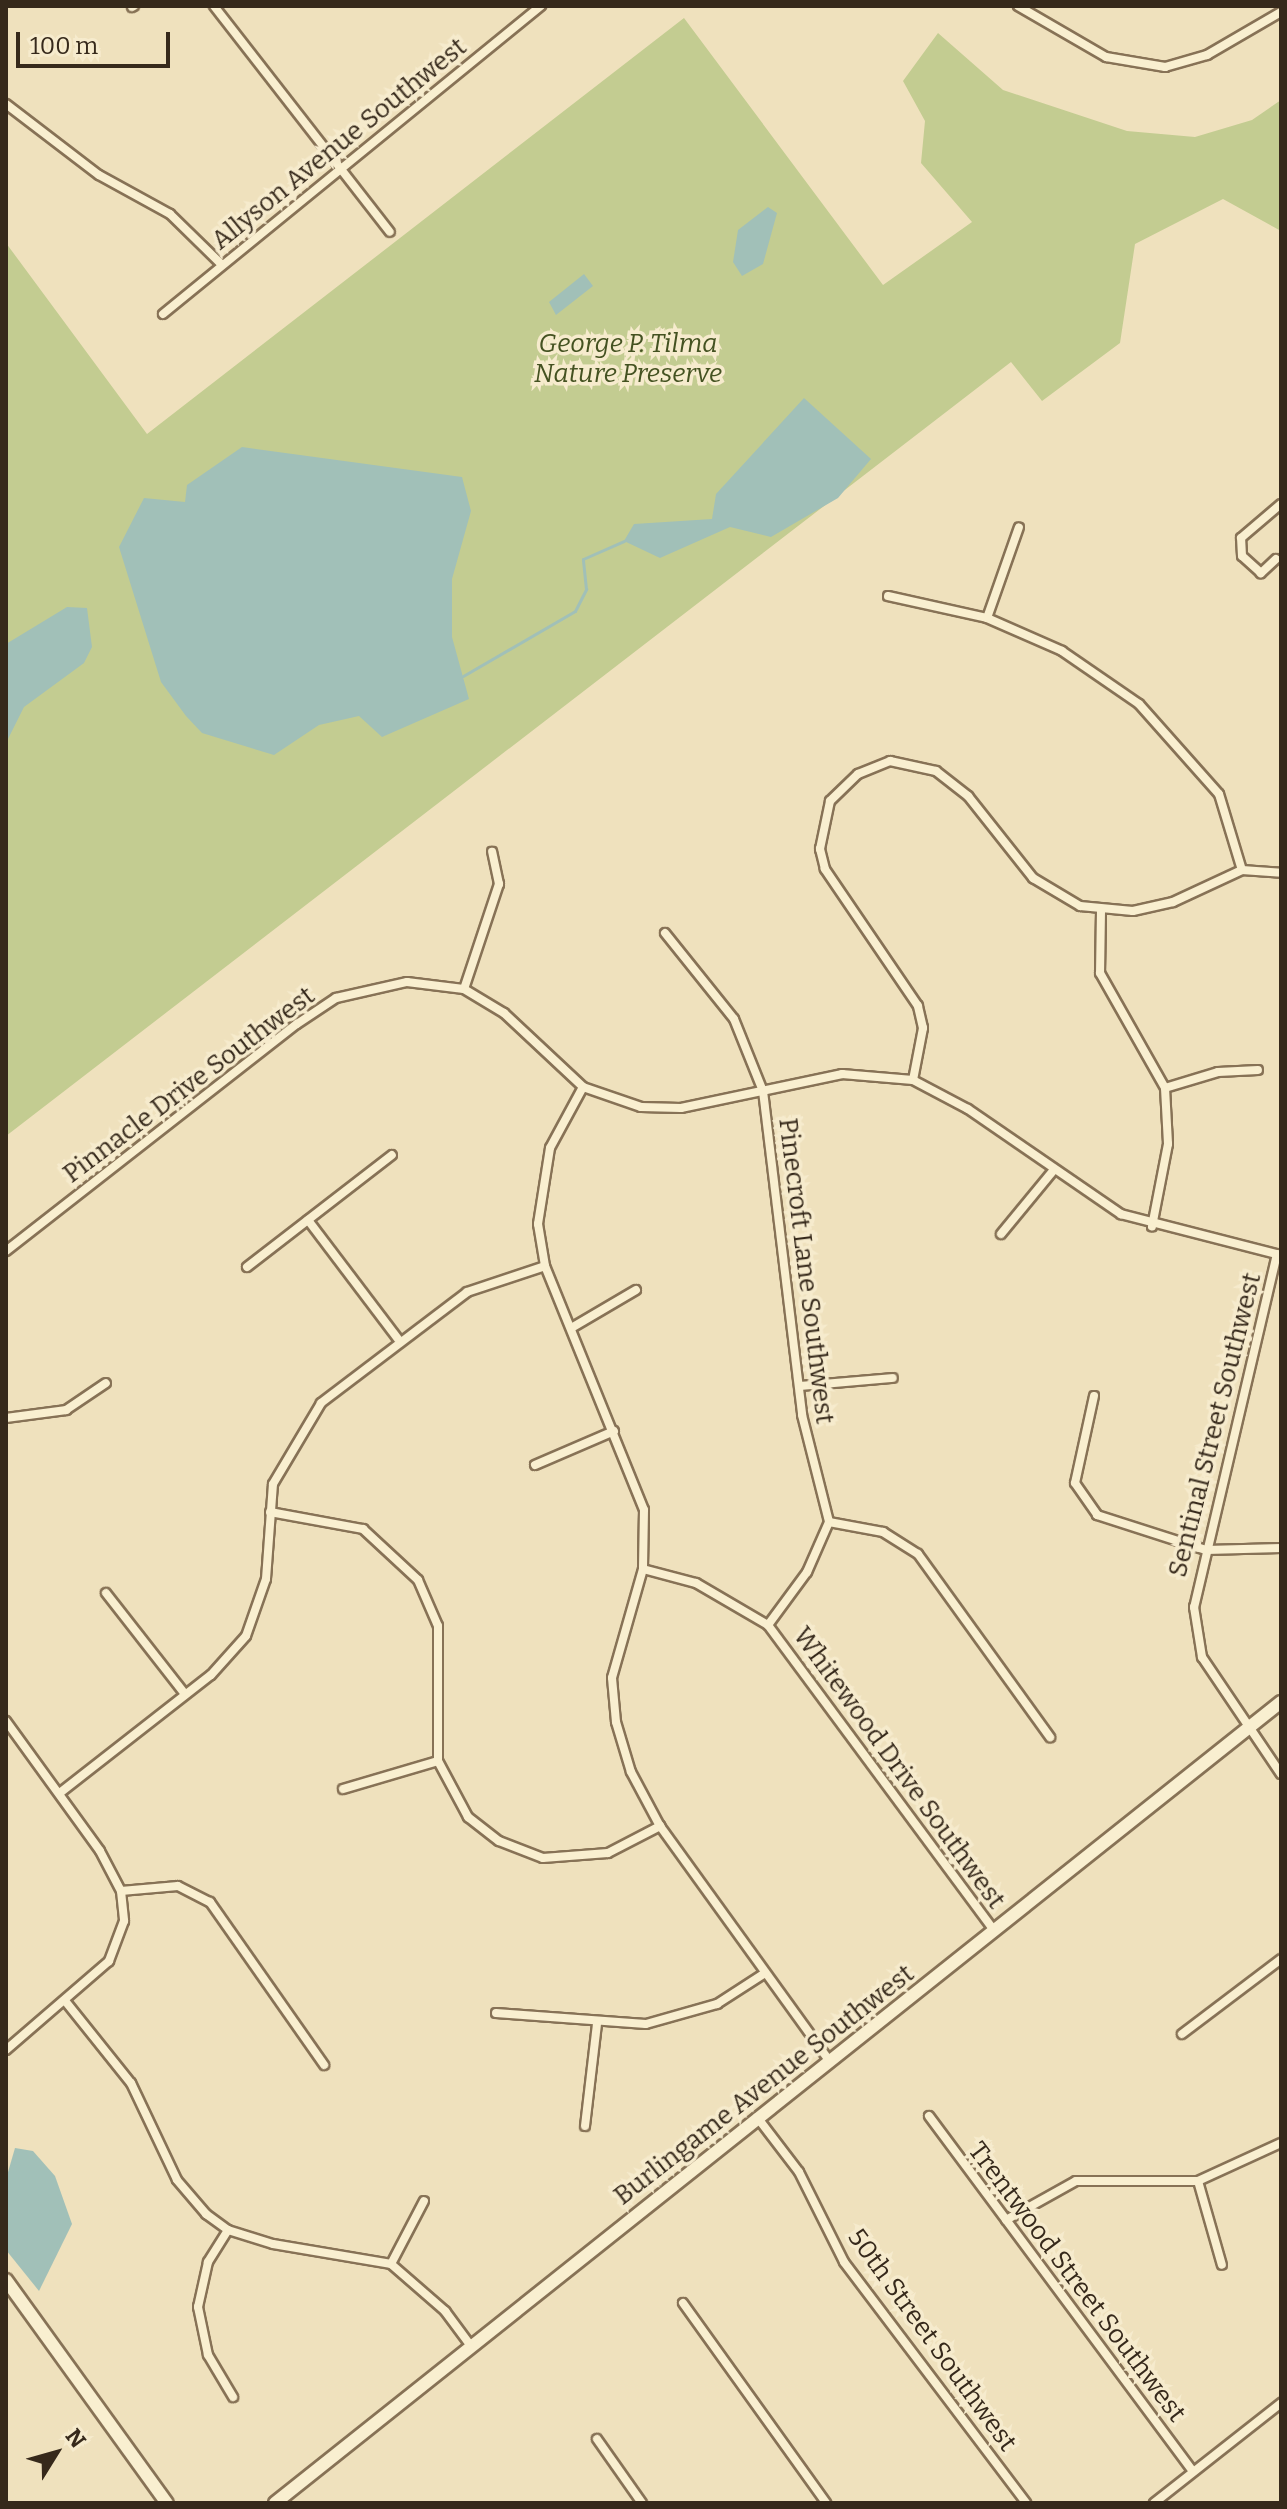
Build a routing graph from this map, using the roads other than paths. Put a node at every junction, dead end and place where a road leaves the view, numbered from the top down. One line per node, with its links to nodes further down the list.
1 (214, 6): 8 (street)
2 (541, 6): 8 (street, Allyson Avenue Southwest)
3 (1018, 6): 6 (street)
4 (1039, 6): 6 (street)
5 (1281, 12): 6 (street)
6 (1034, 15)
7 (6, 104): 10 (street)
8 (339, 170): 9 (street); 10 (street, Allyson Avenue Southwest)
9 (390, 232)
10 (221, 264): 11 (street, Allyson Avenue Southwest)
11 (163, 314)
12 (1281, 504): 14 (street)
13 (1019, 527): 16 (street)
14 (1276, 559)
15 (888, 596): 16 (street)
16 (987, 618): 18 (street)
17 (492, 852): 22 (street)
18 (1242, 870): 19 (street); 20 (street)
19 (1281, 873)
20 (1101, 911): 24 (street); 26 (street)
21 (665, 933): 27 (street, Pinecroft Lane Southwest)
22 (464, 989): 25 (street, Pinnacle Drive Southwest); 33 (street, Pinnacle Drive Southwest)
23 (1258, 1070): 26 (street)
24 (913, 1080): 27 (street, Pinnacle Drive Southwest); 29 (street, Pinnacle Drive Southwest)
25 (583, 1087): 27 (street, Pinnacle Drive Southwest); 35 (street)
26 (1165, 1088): 31 (street)
27 (763, 1091): 42 (street, Pinecroft Lane Southwest)
28 (392, 1155): 30 (street)
29 (1053, 1171): 31 (street, Pinnacle Drive Southwest); 32 (street)
30 (308, 1220): 36 (street); 39 (street)
31 (1152, 1226): 34 (street, Pinnacle Drive Southwest)
32 (1001, 1234)
33 (6, 1251)
34 (1279, 1254): 50 (street, Sentinal Street Southwest)
35 (545, 1266): 38 (street); 39 (street)
36 (247, 1267)
37 (636, 1290): 38 (street)
38 (573, 1327): 45 (street)
39 (398, 1339): 47 (street)
40 (893, 1378): 42 (street)
41 (106, 1383): 44 (street)
42 (801, 1386): 48 (street, Pinecroft Lane Southwest)
43 (1094, 1396): 50 (street)
44 (6, 1418)
45 (614, 1431): 46 (street); 51 (street)
46 (535, 1465)
47 (270, 1512): 54 (street); 59 (street)
48 (829, 1522): 53 (street); 58 (street)
49 (1281, 1548): 50 (street)
50 (1206, 1550): 57 (street, Sentinal Street Southwest)
51 (643, 1569): 53 (street, Whitewood Drive Southwest); 63 (street)
52 (106, 1593): 54 (street)
53 (768, 1625): 65 (street, Whitewood Drive Southwest)
54 (185, 1694): 62 (street)
55 (1281, 1702): 57 (street, Burlingame Avenue Southwest)
56 (6, 1721): 62 (street)
57 (1247, 1728): 60 (street, Sentinal Street Southwest); 65 (street, Burlingame Avenue Southwest)
58 (1050, 1737)
59 (438, 1761): 61 (street); 63 (street)
60 (1281, 1774)
61 (343, 1789)
62 (61, 1792): 64 (street)
63 (660, 1826): 67 (street)
64 (121, 1891): 68 (street); 74 (street)
65 (994, 1930): 73 (street, Burlingame Avenue Southwest)
66 (1281, 1959): 71 (street)
67 (765, 1973): 70 (street); 73 (street)
68 (66, 2002): 72 (street); 82 (street)
69 (496, 2013): 70 (street)
70 (597, 2024): 77 (street)
71 (1182, 2034)
72 (6, 2050)
73 (829, 2060): 76 (street, Burlingame Avenue Southwest)
74 (324, 2065)
75 (929, 2116): 81 (street, Trentwood Street Southwest)
76 (757, 2117): 87 (street, Burlingame Avenue Southwest); 96 (street, 50th Street Southwest)
77 (585, 2126)
78 (1281, 2143): 79 (street)
79 (1198, 2181): 81 (street); 84 (street)
80 (424, 2201): 83 (street)
81 (1006, 2220): 91 (street, Trentwood Street Southwest)
82 (228, 2230): 83 (street); 88 (street)
83 (391, 2264): 87 (street)
84 (1222, 2265)
85 (6, 2280): 92 (street)
86 (683, 2303): 95 (street)
87 (471, 2346): 93 (street, Burlingame Avenue Southwest)
88 (233, 2397)
89 (1281, 2403): 91 (street)
90 (597, 2439): 94 (street)
91 (1193, 2472): 97 (street)
92 (167, 2503)
93 (275, 2503)
94 (642, 2503)
95 (826, 2503)
96 (1026, 2503)
97 (1154, 2503)

